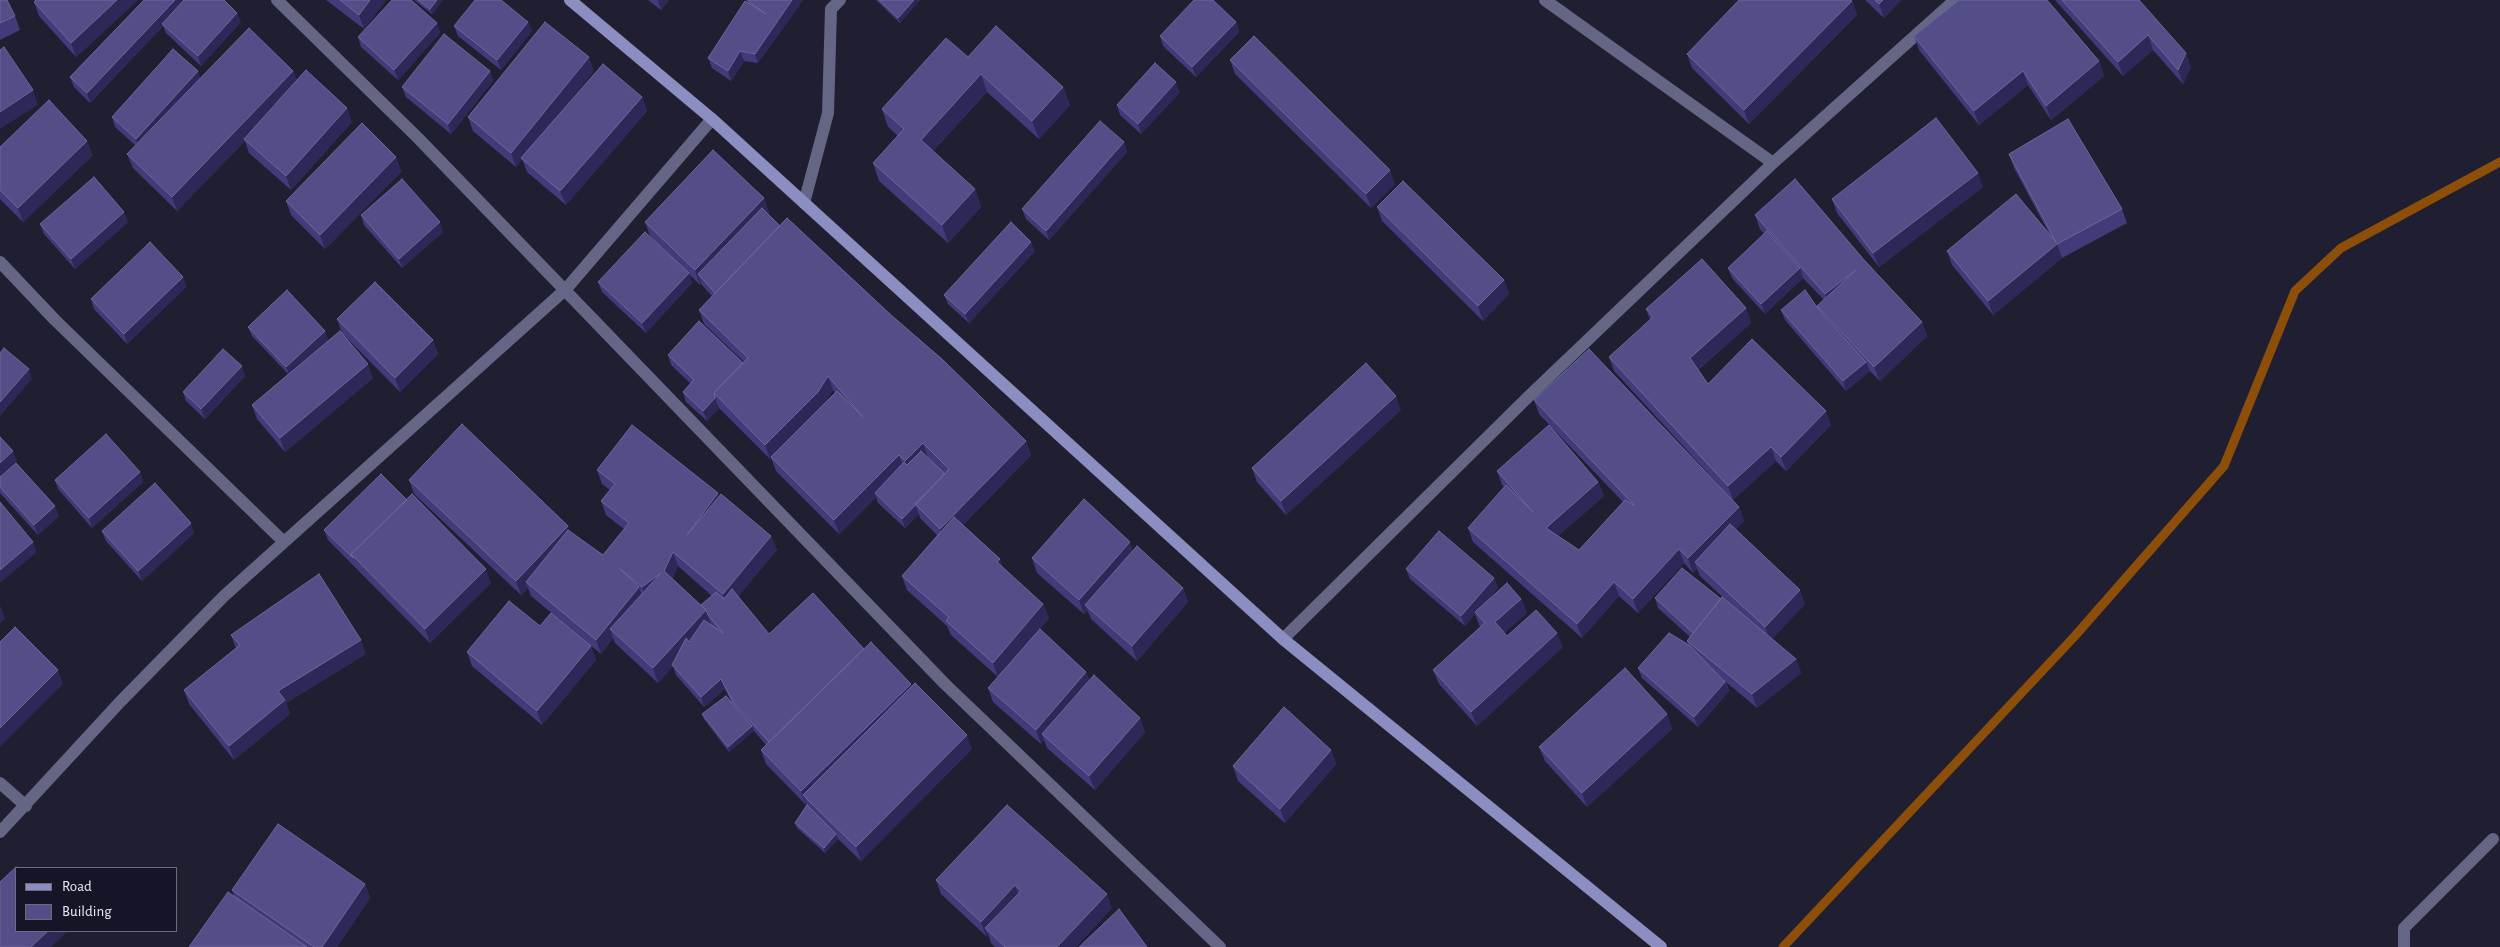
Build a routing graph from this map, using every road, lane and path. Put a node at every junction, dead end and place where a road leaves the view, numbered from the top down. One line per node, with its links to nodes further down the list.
1 (277, 0): 10 (street)
2 (570, 0): 6 (street)
3 (1545, 0): 7 (street)
4 (1954, 0): 7 (street)
5 (834, 3): 8 (street)
6 (712, 119): 8 (street); 10 (street)
7 (1772, 163): 12 (street)
8 (804, 203): 12 (street)
9 (0, 262): 11 (street)
10 (566, 289): 11 (street); 17 (street)
11 (284, 542): 14 (street)
12 (1283, 639): 18 (street)
13 (0, 783): 14 (street)
14 (26, 806): 15 (street)
15 (0, 832)
16 (2493, 839): 19 (street)
17 (1220, 947)
18 (1661, 947)
19 (2404, 947)

